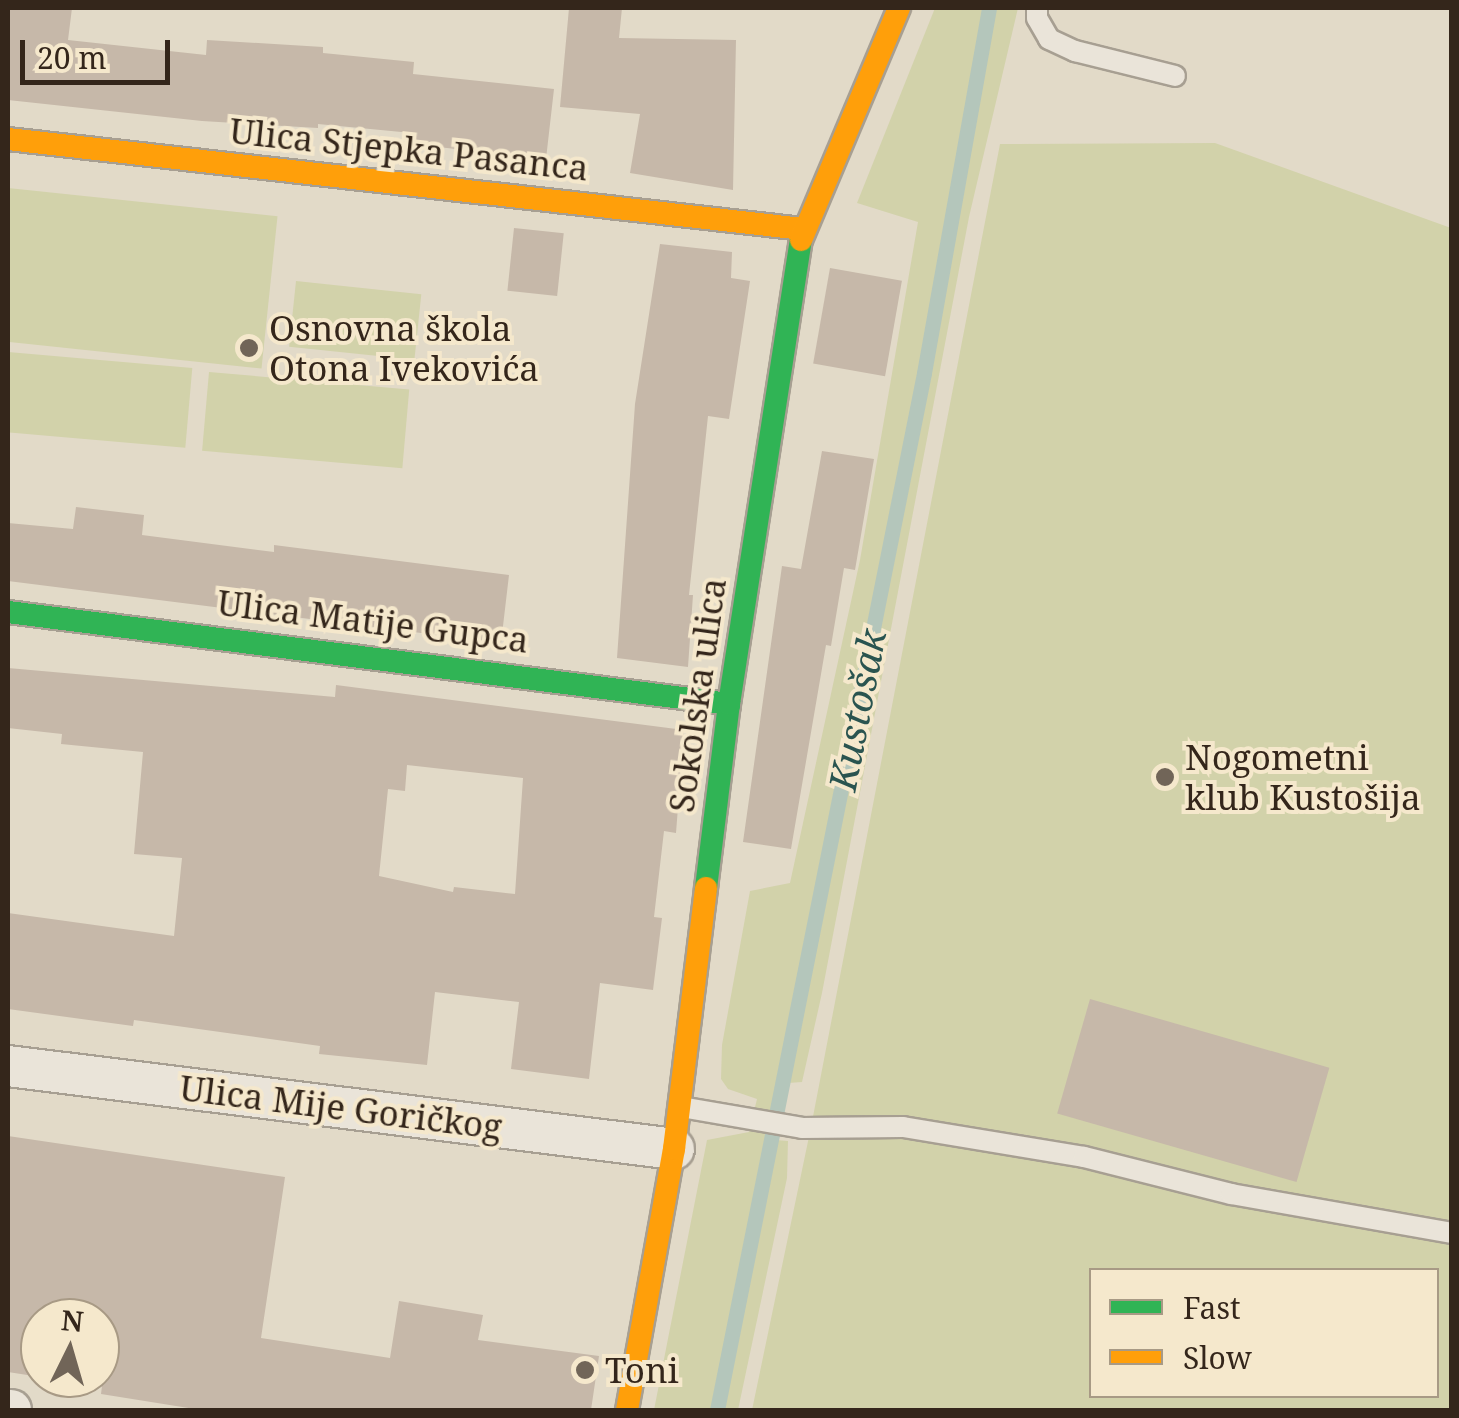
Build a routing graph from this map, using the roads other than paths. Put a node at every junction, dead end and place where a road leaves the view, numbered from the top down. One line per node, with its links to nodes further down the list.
1 (899, 8): 5 (street, Sokolska ulica)
2 (1038, 8): 3 (lane)
3 (1175, 76)
4 (8, 139): 5 (street, Ulica Stjepka Pasanca)
5 (802, 228): 7 (street, Sokolska ulica)
6 (8, 612): 7 (street, Ulica Matije Gupca)
7 (729, 704): 9 (street, Sokolska ulica)
8 (8, 1066): 10 (street, Ulica Mije Goričkog)
9 (679, 1107): 10 (street, Sokolska ulica); 11 (lane)
10 (674, 1149): 12 (street, Sokolska ulica)
11 (1452, 1233)
12 (626, 1410)

